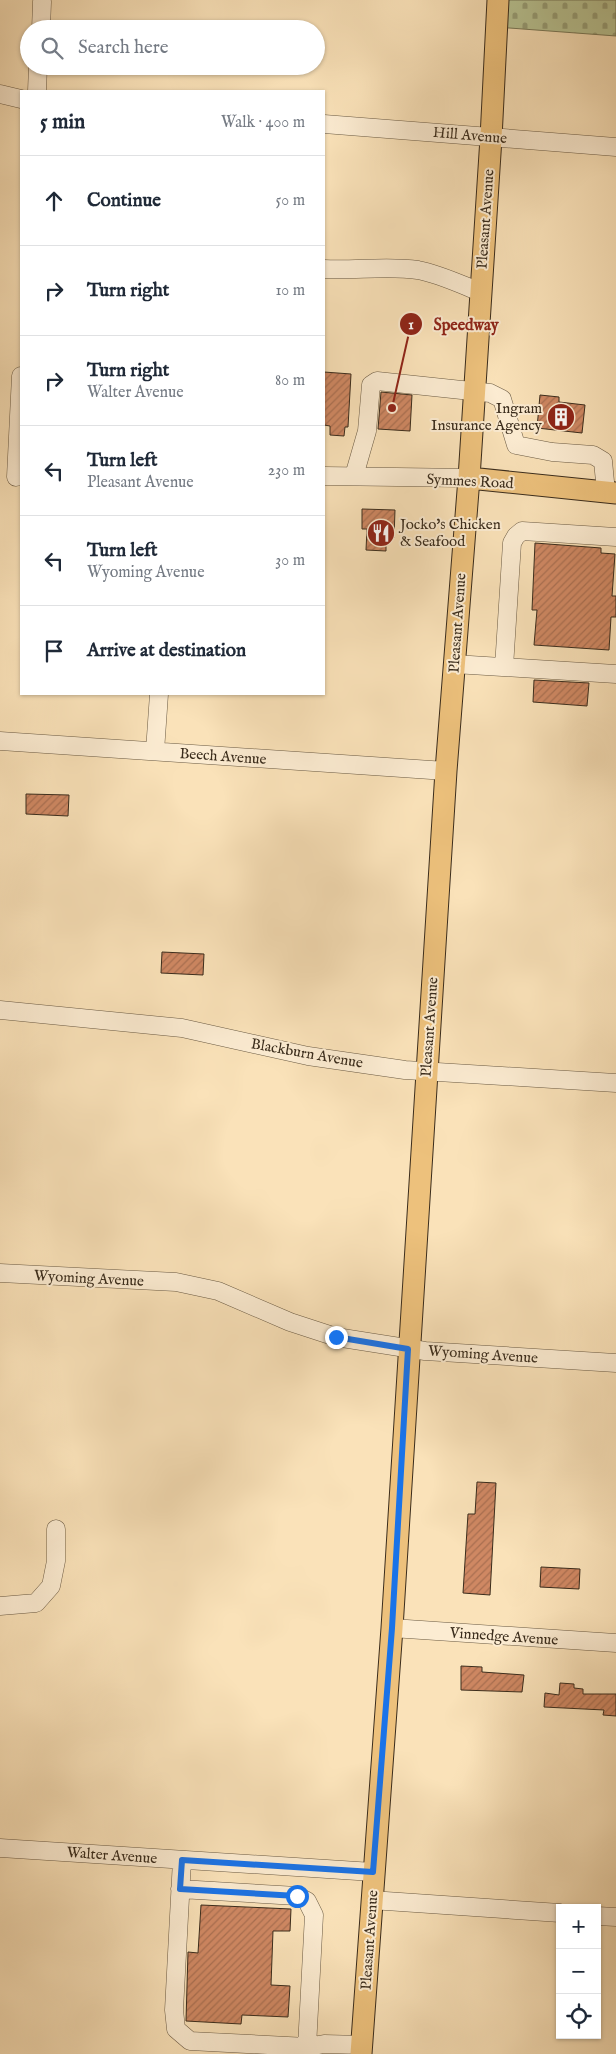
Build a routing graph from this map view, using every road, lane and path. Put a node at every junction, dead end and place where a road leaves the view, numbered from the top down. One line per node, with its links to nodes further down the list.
1 (498, 0): 9 (main road, Pleasant Avenue)
2 (42, 2): 3 (street)
3 (41, 20)
4 (38, 75): 5 (street)
5 (37, 90)
6 (0, 94): 7 (street)
7 (20, 99)
8 (325, 124): 9 (street, Hill Avenue)
9 (491, 138): 10 (street, Hill Avenue); 12 (main road, Pleasant Avenue)
10 (616, 146)
11 (325, 269): 12 (street)
12 (480, 292): 14 (main road, Pleasant Avenue)
13 (20, 387): 17 (street)
14 (473, 392): 16 (street); 18 (main road, Pleasant Avenue); 19 (street)
15 (325, 476): 16 (street, Symmes Road)
16 (354, 476): 18 (street, Symmes Road)
17 (12, 477)
18 (468, 478): 19 (main road, Symmes Road); 21 (main road, Pleasant Avenue)
19 (611, 493)
20 (616, 537): 22 (street)
21 (454, 664): 22 (street); 27 (main road, Pleasant Avenue)
22 (504, 667): 23 (street)
23 (616, 674)
24 (159, 695): 26 (street)
25 (0, 742): 26 (street, Beech Avenue)
26 (155, 751): 27 (street, Beech Avenue)
27 (446, 771): 29 (main road, Pleasant Avenue)
28 (0, 1010): 29 (street, Blackburn Avenue)
29 (426, 1070): 30 (street, Blackburn Avenue); 32 (main road, Pleasant Avenue)
30 (616, 1083)
31 (0, 1273): 32 (street, Wyoming Avenue)
32 (408, 1349): 33 (street, Wyoming Avenue); 36 (main road, Pleasant Avenue)
33 (616, 1363)
34 (56, 1529): 35 (street)
35 (0, 1606)
36 (392, 1628): 37 (street, Vinnedge Avenue); 40 (main road, Pleasant Avenue)
37 (616, 1643)
38 (0, 1848): 39 (street, Walter Avenue)
39 (182, 1860): 40 (street, Walter Avenue); 41 (street)
40 (373, 1872): 42 (main road, Pleasant Avenue)
41 (180, 1889): 46 (street); 46 (street)
42 (371, 1900): 43 (street); 47 (main road, Pleasant Avenue)
43 (556, 1913)
44 (601, 1916): 45 (street)
45 (616, 1917)
46 (307, 2047): 47 (street)
47 (362, 2049)

